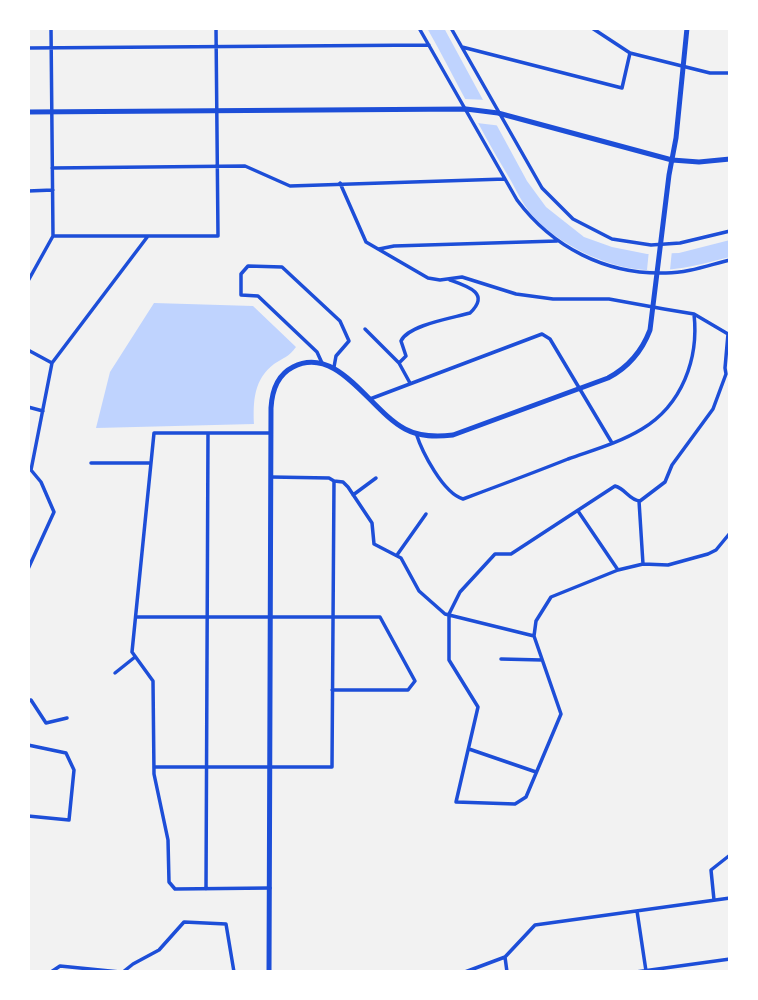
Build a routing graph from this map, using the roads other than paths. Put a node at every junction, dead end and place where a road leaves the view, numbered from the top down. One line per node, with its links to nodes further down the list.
1 (51, 28): 11 (street)
2 (216, 28): 8 (street)
3 (419, 28): 7 (street)
4 (451, 28): 9 (street)
5 (592, 28): 12 (street)
6 (687, 28): 13 (street)
7 (429, 45): 8 (street); 15 (street)
8 (216, 47): 11 (street); 16 (street)
9 (462, 47): 12 (street); 19 (street)
10 (28, 48): 11 (street)
11 (51, 48): 18 (street)
12 (630, 53): 13 (street)
13 (683, 67): 14 (street); 21 (street)
14 (730, 73)
15 (468, 109): 16 (street); 19 (street); 24 (street)
16 (217, 110): 18 (street); 22 (street)
17 (28, 112): 18 (street)
18 (51, 112): 23 (street)
19 (498, 113): 21 (street); 32 (street)
20 (730, 159): 21 (street)
21 (672, 160): 32 (street)
22 (217, 166): 23 (street); 25 (street); 30 (street)
23 (52, 168): 26 (street)
24 (505, 179): 25 (street); 31 (street)
25 (340, 183): 33 (street)
26 (53, 190): 27 (street); 29 (street)
27 (28, 191)
28 (730, 231): 32 (street)
29 (54, 236): 30 (street); 37 (street)
30 (148, 236): 43 (street)
31 (558, 241): 33 (street); 35 (street)
32 (661, 246): 35 (street)
33 (377, 250): 36 (street)
34 (730, 260): 35 (street)
35 (658, 272): 38 (street)
36 (447, 279): 38 (street); 45 (street)
37 (28, 281)
38 (654, 307): 39 (street); 49 (street)
39 (694, 314): 41 (street); 56 (street)
40 (365, 329): 45 (street)
41 (729, 334): 47 (street)
42 (28, 350): 43 (street)
43 (52, 363): 52 (street)
44 (322, 363): 46 (street); 46 (street); 54 (street)
45 (399, 363): 48 (street)
46 (334, 367): 50 (street)
47 (728, 374): 64 (street)
48 (410, 384): 49 (street); 50 (street)
49 (580, 388): 55 (street); 56 (street)
50 (370, 399): 55 (street)
51 (28, 407): 52 (street)
52 (43, 411): 59 (street)
53 (208, 433): 54 (street); 58 (street); 76 (street)
54 (271, 433): 60 (street)
55 (416, 433): 56 (street)
56 (612, 443)
57 (91, 463): 58 (street)
58 (151, 463): 75 (street)
59 (30, 470): 69 (street)
60 (271, 477): 62 (street); 77 (street)
61 (376, 478): 63 (street)
62 (334, 481): 63 (street); 78 (street)
63 (353, 495): 70 (street)
64 (639, 501): 65 (street); 71 (street)
65 (578, 511): 73 (street); 74 (street)
66 (426, 514): 70 (street)
67 (730, 533): 71 (street)
68 (28, 547): 69 (street)
69 (37, 549): 72 (street)
70 (397, 555): 74 (street)
71 (643, 564): 73 (street)
72 (28, 569)
73 (618, 570): 79 (street)
74 (449, 614): 79 (street); 88 (street)
75 (135, 617): 76 (street); 80 (street)
76 (207, 617): 77 (street); 90 (street)
77 (271, 617): 78 (street); 91 (street)
78 (333, 617): 84 (street); 84 (street)
79 (534, 636): 82 (street)
80 (135, 657): 83 (street); 89 (street)
81 (501, 659): 82 (street)
82 (542, 660): 92 (street)
83 (115, 673)
84 (332, 690): 91 (street)
85 (28, 701): 86 (street)
86 (67, 718)
87 (28, 745): 93 (street)
88 (468, 749): 92 (street); 92 (street)
89 (154, 767): 90 (street); 96 (street)
90 (206, 767): 91 (street); 96 (street)
91 (270, 767): 95 (street)
92 (536, 772)
93 (28, 816)
94 (730, 855): 98 (street)
95 (270, 888): 96 (street); 106 (street)
96 (206, 889)
97 (730, 898): 98 (street)
98 (714, 900): 99 (street)
99 (637, 911): 100 (street); 102 (street)
100 (505, 957): 107 (street); 108 (street)
101 (730, 959): 102 (street)
102 (646, 971): 109 (street)
103 (51, 972): 104 (street)
104 (121, 972): 105 (street)
105 (234, 972)
106 (270, 972)
107 (465, 972)
108 (508, 972)
109 (636, 972)

